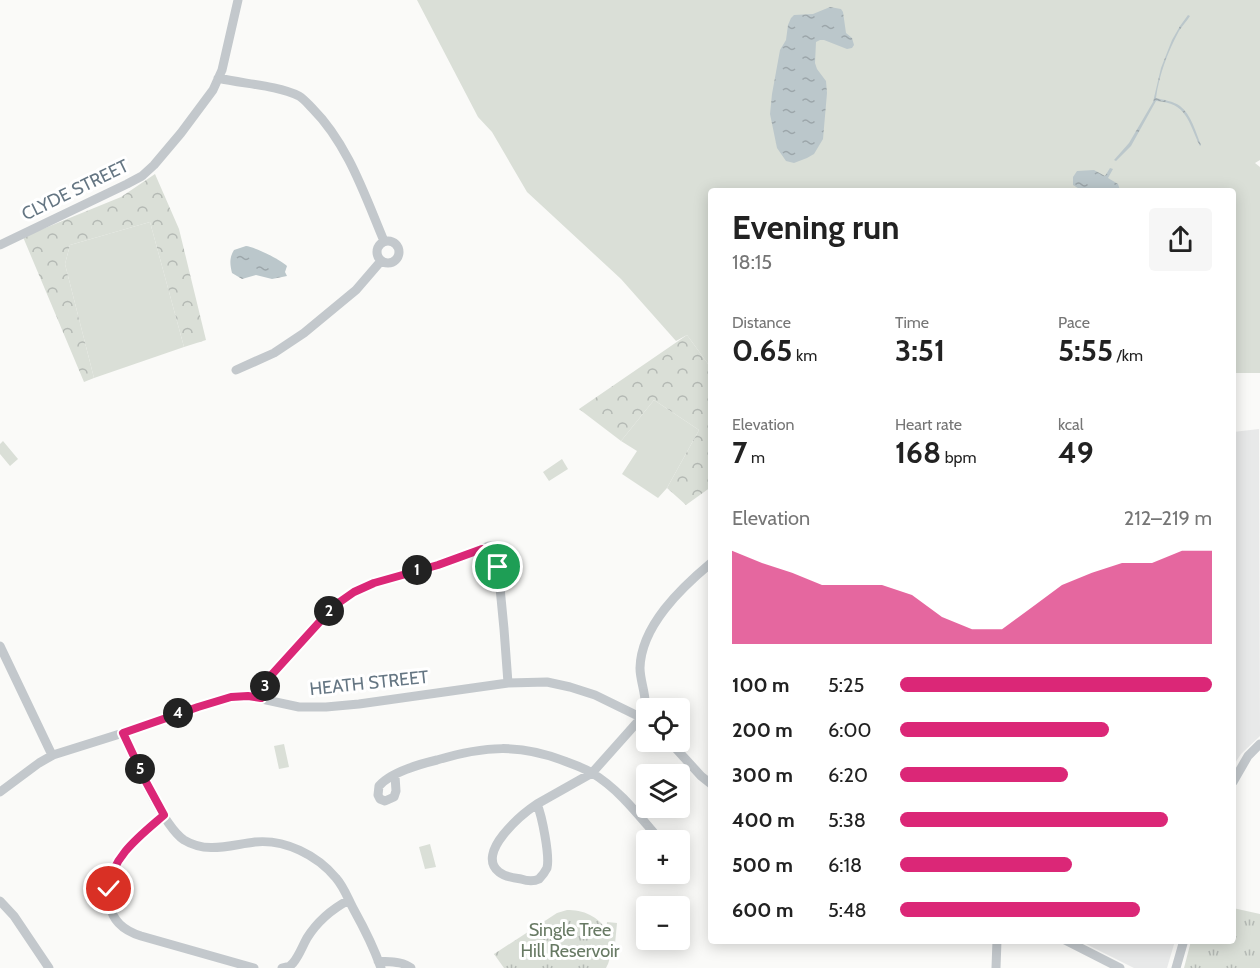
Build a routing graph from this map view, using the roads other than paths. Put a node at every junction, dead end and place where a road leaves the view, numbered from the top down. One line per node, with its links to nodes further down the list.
1 (238, 0): 2 (street, CLYDE STREET)
2 (218, 78): 3 (street); 4 (street, CLYDE STREET)
3 (384, 241): 5 (street); 5 (street)
4 (0, 245)
5 (381, 261): 6 (street)
6 (236, 370)
7 (708, 566): 11 (street)
8 (0, 646): 17 (street)
9 (508, 682): 10 (street, HEATH STREET); 10 (street); 12 (street, HEATH STREET)
10 (261, 698): 14 (street, HEATH STREET)
11 (645, 698)
12 (636, 716)
13 (636, 728): 18 (street)
14 (123, 733): 17 (street, HEATH STREET); 24 (street)
15 (1260, 744): 20 (street)
16 (679, 752): 21 (street)
17 (52, 755): 22 (street, HEATH STREET)
18 (591, 773): 19 (street); 23 (street); 25 (street)
19 (395, 776)
20 (1236, 777)
21 (708, 782)
22 (0, 792)
23 (537, 804): 23 (street)
24 (164, 815): 26 (street); 33 (street)
25 (651, 830)
26 (349, 900): 31 (street); 34 (street)
27 (0, 901): 32 (street)
28 (997, 944): 36 (street)
29 (1073, 944): 37 (street)
30 (1183, 944): 38 (street)
31 (380, 964): 35 (street)
32 (49, 968)
33 (254, 968)
34 (282, 968)
35 (411, 968)
36 (996, 968)
37 (1120, 968)
38 (1176, 968)

